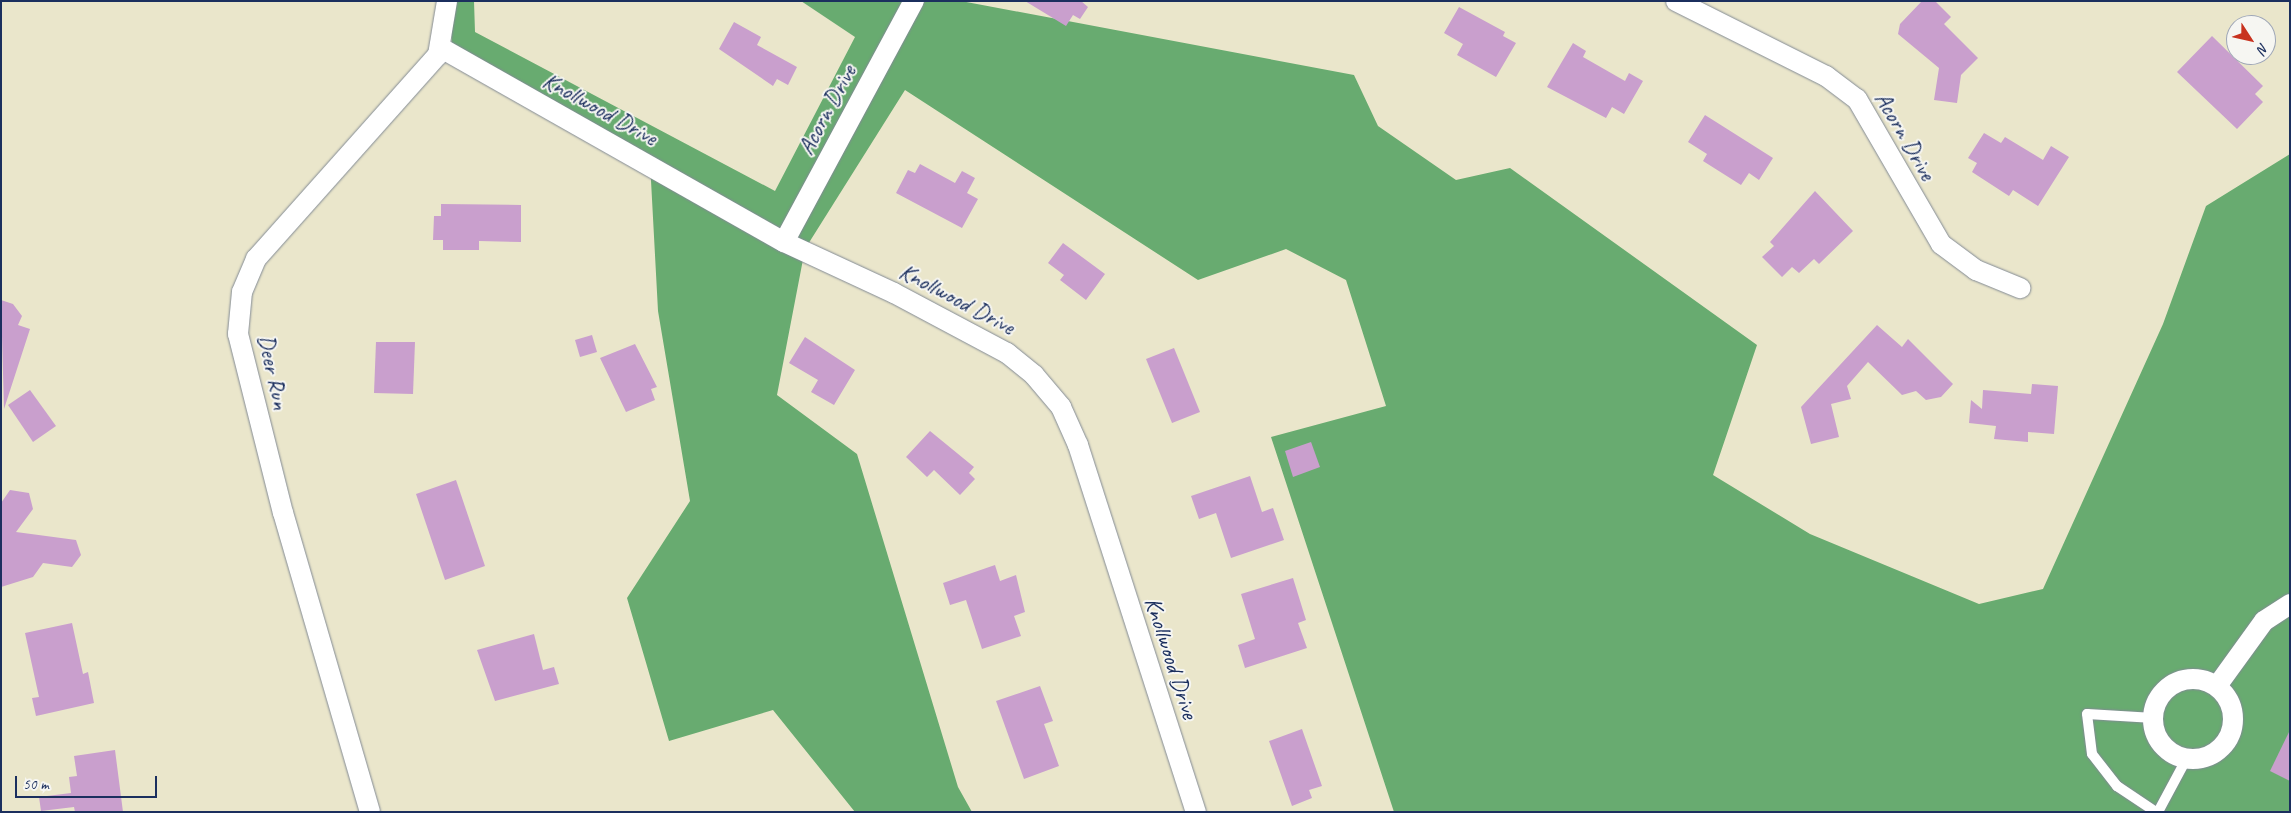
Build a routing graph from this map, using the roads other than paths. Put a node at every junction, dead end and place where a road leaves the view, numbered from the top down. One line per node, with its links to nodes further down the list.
1 (447, 1): 4 (street)
2 (914, 1): 5 (street, Acorn Drive)
3 (1676, 1): 6 (street, Acorn Drive)
4 (441, 48): 5 (street, Knollwood Drive); 11 (street, Deer Run)
5 (784, 242): 12 (street, Knollwood Drive)
6 (2020, 288)
7 (2290, 604): 8 (street)
8 (2217, 686): 9 (street); 10 (street)
9 (2154, 718): 10 (street); 13 (lane)
10 (2187, 758): 13 (lane)
11 (370, 812)
12 (1196, 812)
13 (2157, 812)

